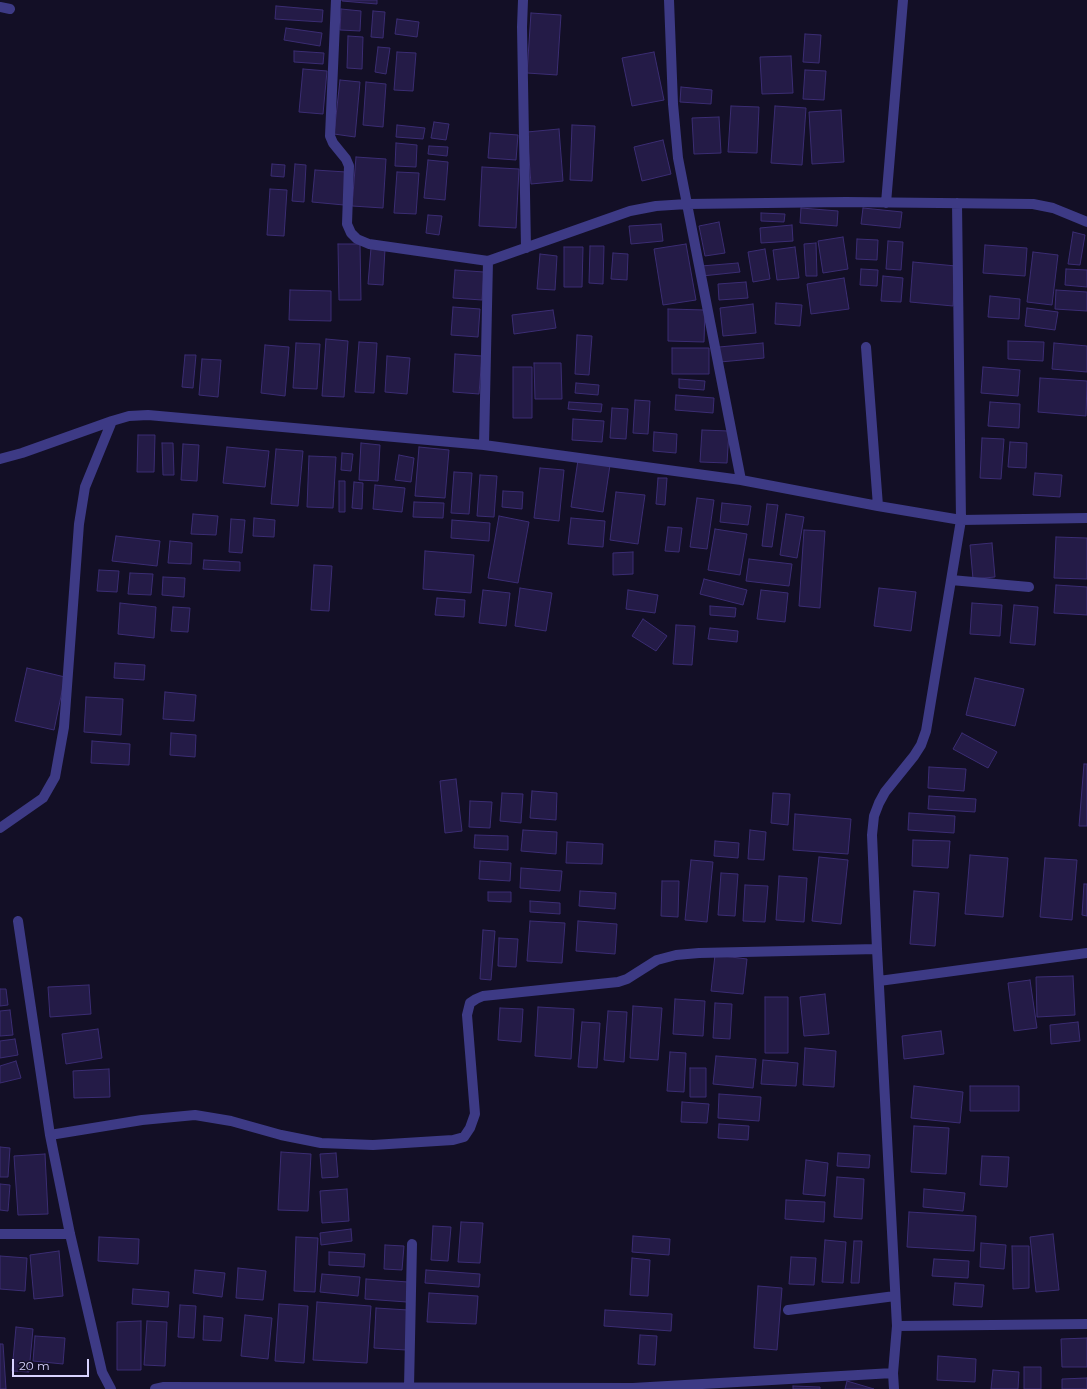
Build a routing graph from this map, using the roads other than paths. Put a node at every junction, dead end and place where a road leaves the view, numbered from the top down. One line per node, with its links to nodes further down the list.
1 (336, 0): 10 (street)
2 (523, 0): 9 (street)
3 (669, 0): 7 (street)
4 (903, 0): 5 (street)
5 (886, 203): 6 (street); 7 (street)
6 (957, 203): 8 (street); 18 (street)
7 (687, 204): 9 (street); 15 (street)
8 (1087, 222)
9 (526, 248): 10 (street)
10 (488, 261): 13 (street)
11 (866, 347): 16 (street)
12 (112, 421): 13 (street); 14 (street); 21 (street)
13 (484, 445): 15 (street)
14 (0, 459)
15 (741, 480): 16 (street)
16 (878, 506): 18 (street)
17 (1087, 518): 18 (street)
18 (961, 520): 19 (street)
19 (951, 580): 20 (street); 23 (street)
20 (1029, 587)
21 (0, 828)
22 (18, 921): 26 (street)
23 (876, 949): 25 (street); 26 (street)
24 (1087, 953): 25 (street)
25 (879, 981): 30 (street)
26 (50, 1135): 28 (street)
27 (0, 1234): 28 (street)
28 (70, 1234): 36 (street)
29 (412, 1244): 35 (street)
30 (895, 1296): 31 (street); 33 (street)
31 (788, 1310)
32 (1087, 1324): 33 (street)
33 (897, 1326): 34 (street)
34 (893, 1373): 35 (street); 38 (street)
35 (409, 1387): 37 (street)
36 (111, 1389)
37 (156, 1389)
38 (894, 1389)

